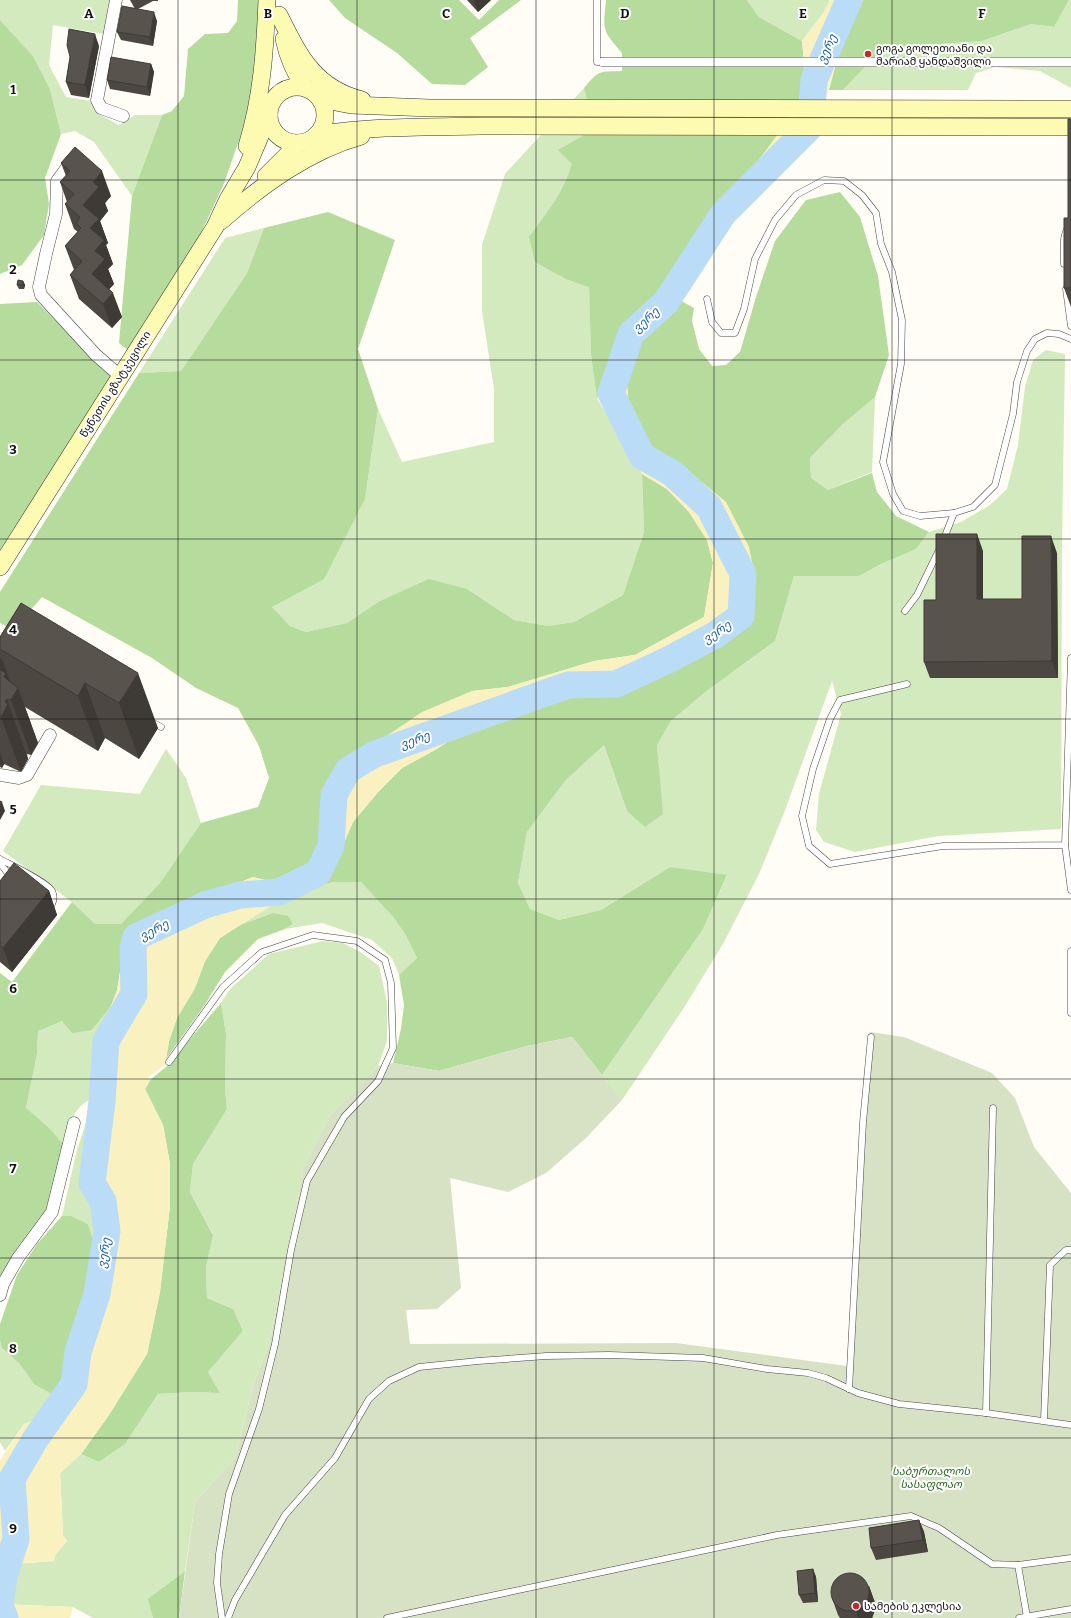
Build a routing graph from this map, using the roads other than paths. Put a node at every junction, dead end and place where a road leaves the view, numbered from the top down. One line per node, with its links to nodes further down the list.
1 (116, 0): 13 (street)
2 (267, 0): 5 (main road)
3 (596, 0): 6 (lane)
4 (277, 7): 8 (main road); 10 (main road)
5 (266, 37): 11 (main road); 19 (main road)
6 (603, 62): 7 (street)
7 (1071, 62)
8 (304, 88): 9 (main road); 11 (main road)
9 (320, 100): 10 (main road); 16 (main road)
10 (392, 106): 12 (main road)
11 (271, 108): 17 (main road); 19 (main road)
12 (1071, 108)
13 (123, 116)
14 (1071, 127): 15 (main road)
15 (387, 128): 16 (main road); 20 (main road)
16 (316, 136): 17 (main road)
17 (299, 143): 20 (main road)
18 (73, 159): 28 (street)
19 (228, 199): 22 (main road, წყნეთის გზატკეცილი)
20 (247, 199): 22 (main road)
21 (1071, 224): 23 (lane)
22 (215, 227): 28 (main road, წყნეთის გზატკეცილი)
23 (1065, 273)
24 (1066, 280): 26 (lane)
25 (707, 299): 29 (lane)
26 (1071, 326)
27 (1071, 340): 29 (lane)
28 (120, 376): 30 (main road, წყნეთის გზატკეცილი)
29 (954, 513): 31 (lane)
30 (0, 567)
31 (905, 611)
32 (1071, 658): 38 (lane)
33 (907, 684): 38 (lane)
34 (141, 715): 35 (lane)
35 (161, 727)
36 (50, 735): 37 (street)
37 (0, 775)
38 (1065, 845): 42 (lane)
39 (0, 859): 43 (lane)
40 (0, 863): 41 (lane)
41 (14, 881)
42 (1071, 890)
43 (52, 904)
44 (1071, 951): 45 (lane)
45 (1071, 1013)
46 (871, 1037): 52 (lane)
47 (169, 1062): 60 (lane)
48 (993, 1108): 53 (lane)
49 (74, 1123): 51 (street)
50 (1071, 1250): 54 (lane)
51 (0, 1295)
52 (849, 1389): 53 (lane); 61 (lane)
53 (986, 1413): 54 (lane)
54 (1044, 1420): 55 (lane)
55 (1071, 1425)
56 (1071, 1558): 57 (lane)
57 (1018, 1565): 59 (lane); 62 (lane)
58 (1071, 1609): 59 (lane)
59 (1027, 1617): 63 (lane)
60 (222, 1618)
61 (228, 1618)
62 (388, 1618)
63 (1019, 1618)

